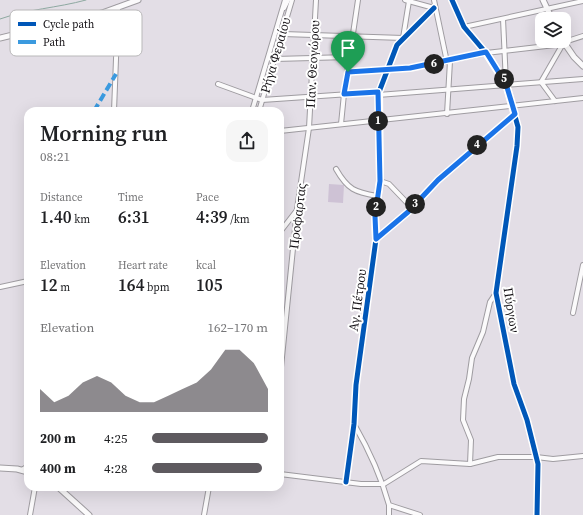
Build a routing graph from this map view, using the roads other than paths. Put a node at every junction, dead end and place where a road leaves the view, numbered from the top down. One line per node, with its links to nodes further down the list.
1 (138, 0): 12 (main road)
2 (285, 0): 14 (street, Ρήγα Φεραίου)
3 (288, 0): 14 (street, Ρήγα Φεραίου)
4 (292, 0): 14 (street, Ρήγα Φεραίου)
5 (316, 0): 22 (street, Παν. Θεογώρου)
6 (358, 0): 25 (street)
7 (407, 0): 13 (street); 27 (street)
8 (434, 0): 13 (street)
9 (452, 0): 20 (street)
10 (543, 0): 15 (main road)
11 (583, 1): 15 (street)
12 (118, 7): 16 (main road); 17 (street)
13 (434, 8): 27 (street); 38 (street)
14 (286, 9): 21 (street, Ρήγα Φεραίου); 49 (street, Ρήγα Φεραίου)
15 (547, 9): 18 (main road); 19 (street)
16 (108, 10)
17 (118, 10)
18 (548, 12)
19 (503, 19): 20 (street); 32 (street)
20 (464, 27): 33 (street)
21 (283, 34): 22 (street); 36 (street, Ρήγα Φεραίου)
22 (314, 35): 25 (street); 37 (street, Παν. Θεογώρου)
23 (10, 36): 26 (main road)
24 (583, 36): 28 (street)
25 (352, 37): 27 (street); 35 (street)
26 (0, 38)
27 (403, 38): 40 (street)
28 (571, 40)
29 (535, 46): 32 (street)
30 (561, 48): 43 (street)
31 (569, 48): 39 (main road)
32 (506, 50): 33 (street); 45 (street)
33 (486, 52): 38 (street); 45 (street)
34 (116, 56): 55 (street)
35 (349, 57): 37 (street); 41 (street)
36 (275, 59): 37 (street); 52 (street, Ρήγα Φεραίου)
37 (313, 59): 50 (street, Παν. Θεογώρου)
38 (448, 62): 40 (street); 46 (street)
39 (583, 66)
40 (387, 70): 41 (street); 48 (street)
41 (348, 72): 47 (street)
42 (583, 79): 43 (street)
43 (541, 82): 45 (street); 53 (street)
44 (218, 84): 49 (street)
45 (506, 84): 46 (street); 54 (street, Πύργων)
46 (448, 90): 48 (street); 58 (street)
47 (344, 94): 48 (street); 50 (street); 61 (street)
48 (378, 94): 60 (street, Αγ. Πέτρου)
49 (256, 97): 52 (street); 56 (street, Ρήγα Φεραίου)
50 (310, 97): 52 (street); 62 (street, Παν. Θεογώρου)
51 (583, 98): 53 (street)
52 (262, 100): 57 (street, Ρήγα Φεραίου)
53 (555, 101): 54 (street)
54 (512, 106): 58 (street); 59 (street, Πύργων)
55 (114, 107)
56 (253, 107)
57 (260, 107)
58 (447, 114): 60 (street)
59 (515, 114): 67 (street); 76 (street, Πύργων)
60 (378, 121): 61 (street); 65 (street, Αγ. Πέτρου)
61 (341, 124): 62 (street)
62 (309, 128): 63 (street); 68 (street, Προφαρτας)
63 (284, 131)
64 (336, 169): 66 (street)
65 (380, 181): 66 (street, Αγ. Πέτρου); 67 (street)
66 (377, 196): 72 (street, Αγ. Πέτρου)
67 (412, 208): 72 (street)
68 (297, 209): 69 (street); 78 (street, Προφαρτας)
69 (287, 221): 70 (street); 71 (street)
70 (284, 222)
71 (284, 226)
72 (376, 239): 79 (street, Αγ. Πέτρου)
73 (583, 265): 77 (street)
74 (24, 283): 75 (street)
75 (0, 287)
76 (496, 293): 81 (street, Πύργων); 82 (street)
77 (573, 314)
78 (284, 337)
79 (354, 424): 86 (street, Αγ. Πέτρου); 87 (street)
80 (583, 456): 81 (street)
81 (536, 457): 82 (street); 97 (street, Πύργων)
82 (470, 464): 87 (street)
83 (0, 468): 84 (main road)
84 (22, 470)
85 (284, 474): 86 (street)
86 (346, 482): 87 (street)
87 (384, 484): 91 (street)
88 (34, 491): 92 (street)
89 (62, 491): 93 (main road)
90 (207, 491): 94 (street)
91 (389, 505): 95 (street); 96 (street)
92 (30, 515)
93 (89, 515)
94 (204, 515)
95 (389, 515)
96 (420, 515)
97 (537, 515)

